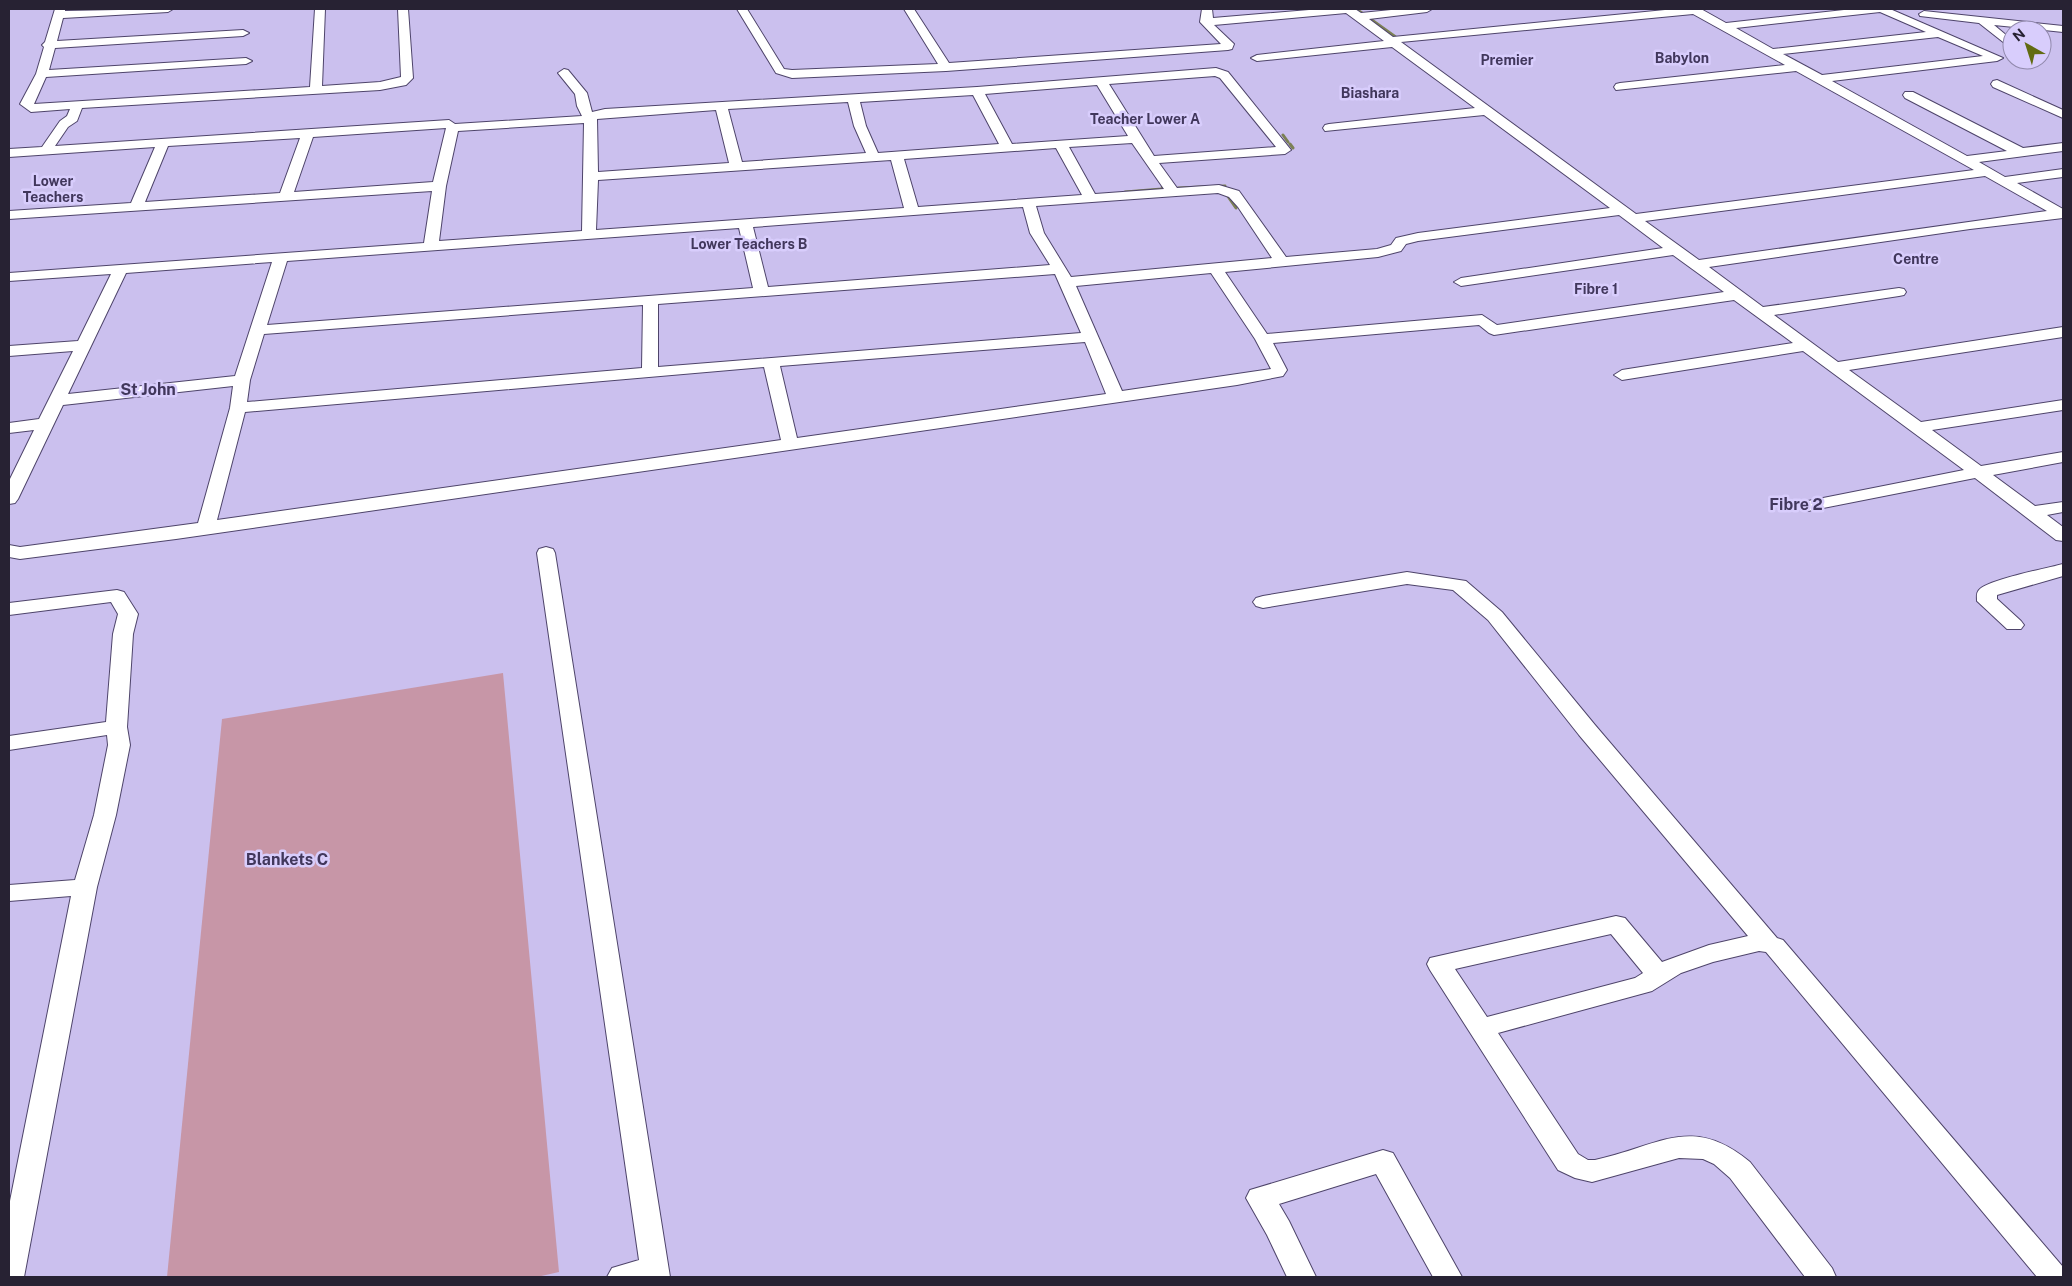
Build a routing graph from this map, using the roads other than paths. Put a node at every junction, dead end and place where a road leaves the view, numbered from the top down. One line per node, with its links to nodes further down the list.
1 (168, 9): 11 (street)
2 (320, 9): 37 (street)
3 (403, 9): 37 (street)
4 (742, 9): 34 (street)
5 (908, 9): 29 (street)
6 (1206, 9): 15 (street)
7 (1428, 9): 12 (street)
8 (1881, 9): 16 (street); 19 (street)
9 (1978, 9): 14 (street)
10 (1695, 10): 16 (street); 21 (street)
11 (59, 12): 22 (street)
12 (1352, 12): 15 (street); 21 (street)
13 (1924, 14): 14 (street)
14 (1982, 20): 17 (street); 20 (street)
15 (1206, 22): 29 (street)
16 (1727, 26): 23 (street)
17 (2063, 28)
18 (243, 33): 22 (street)
19 (1941, 33): 23 (street); 26 (street)
20 (2002, 37)
21 (1394, 41): 25 (street); 43 (street)
22 (48, 46): 31 (street)
23 (1773, 52): 28 (street)
24 (2002, 57): 26 (street)
25 (1257, 58)
26 (1997, 58): 32 (street)
27 (246, 61): 31 (street)
28 (1799, 67): 32 (street); 36 (street)
29 (946, 68): 34 (street)
30 (564, 73): 45 (street)
31 (42, 74): 41 (street)
32 (1821, 79): 60 (street)
33 (1101, 81): 38 (street); 49 (street); 59 (street)
34 (885, 83): 38 (street); 40 (street)
35 (1997, 84): 44 (street)
36 (1620, 87)
37 (316, 90): 41 (street)
38 (977, 91): 53 (street)
39 (1909, 95): 55 (street)
40 (853, 98): 42 (street); 57 (street)
41 (77, 106): 54 (street)
42 (721, 106): 45 (street); 61 (street)
43 (1485, 111): 47 (street); 74 (street)
44 (2063, 114)
45 (590, 118): 46 (street); 64 (street)
46 (452, 128): 48 (street); 66 (street)
47 (1329, 128)
48 (308, 133): 51 (street); 68 (street)
49 (1136, 138): 50 (street); 59 (street)
50 (1060, 142): 53 (street); 69 (street)
51 (163, 143): 54 (street); 71 (street)
52 (2063, 146): 55 (street)
53 (1007, 147): 56 (street)
54 (46, 150): 58 (street)
55 (2020, 152): 60 (street)
56 (896, 154): 57 (street); 72 (street)
57 (873, 155): 61 (street)
58 (15, 157)
59 (1152, 160): 67 (street)
60 (1965, 160): 62 (street)
61 (736, 165): 64 (street)
62 (1987, 172): 65 (street); 74 (street)
63 (2063, 173): 65 (street)
64 (591, 176): 77 (street)
65 (2003, 181): 73 (street)
66 (439, 186): 68 (street); 78 (street)
67 (1172, 191): 69 (street); 81 (street)
68 (286, 196): 71 (street)
69 (1090, 197): 70 (street)
70 (1028, 202): 72 (street); 84 (street)
71 (137, 205): 75 (street)
72 (912, 210): 76 (street)
73 (2063, 213): 82 (street)
74 (1630, 214): 79 (street); 81 (street)
75 (9, 215)
76 (745, 224): 77 (street); 89 (street)
77 (588, 235): 78 (street)
78 (431, 245): 80 (street)
79 (1676, 250): 82 (street); 88 (street)
80 (281, 258): 83 (street); 94 (street)
81 (1282, 262): 85 (street)
82 (1694, 265): 91 (street)
83 (121, 268): 86 (street); 98 (street)
84 (1059, 268): 87 (street); 89 (street)
85 (1216, 269): 87 (street); 97 (street)
86 (9, 277)
87 (1067, 282): 96 (street)
88 (1461, 282)
89 (761, 290): 92 (street)
90 (1899, 292): 93 (street)
91 (1738, 295): 93 (street); 97 (street)
92 (651, 299): 94 (street); 103 (street)
93 (1760, 312): 99 (street)
94 (259, 330): 105 (street)
95 (2063, 332): 102 (street)
96 (1089, 337): 101 (street); 106 (street)
97 (1263, 339): 106 (street)
98 (83, 345): 100 (street); 107 (street)
99 (1806, 346): 102 (street); 104 (street)
100 (9, 351)
101 (771, 362): 103 (street); 113 (street)
102 (1834, 367): 112 (street)
103 (650, 372): 109 (street)
104 (1622, 375)
105 (242, 380): 107 (street); 109 (street)
106 (1116, 397): 113 (street)
107 (58, 400): 110 (street)
108 (2063, 405): 112 (street)
109 (238, 408): 120 (street)
110 (44, 424): 111 (street); 116 (street)
111 (9, 428)
112 (1916, 428): 115 (street)
113 (790, 443): 120 (street)
114 (2063, 456): 115 (street)
115 (1978, 472): 117 (street); 119 (street)
116 (9, 499)
117 (1808, 506)
118 (2063, 507): 119 (street)
119 (2032, 512): 121 (street)
120 (206, 527): 122 (street)
121 (2063, 536)
122 (9, 551)
123 (546, 553): 135 (street)
124 (2063, 570): 127 (street)
125 (1263, 602): 132 (street)
126 (9, 609): 128 (street)
127 (2014, 625)
128 (116, 727): 129 (street); 130 (street)
129 (9, 743)
130 (85, 887): 131 (street); 136 (street)
131 (9, 893)
132 (1767, 942): 133 (street); 141 (street)
133 (1659, 975): 134 (street); 134 (street)
134 (1481, 1028): 140 (street)
135 (655, 1273): 137 (street)
136 (9, 1277)
137 (622, 1277)
138 (1301, 1277): 139 (street)
139 (1448, 1277)
140 (1822, 1277)
141 (2054, 1277)

